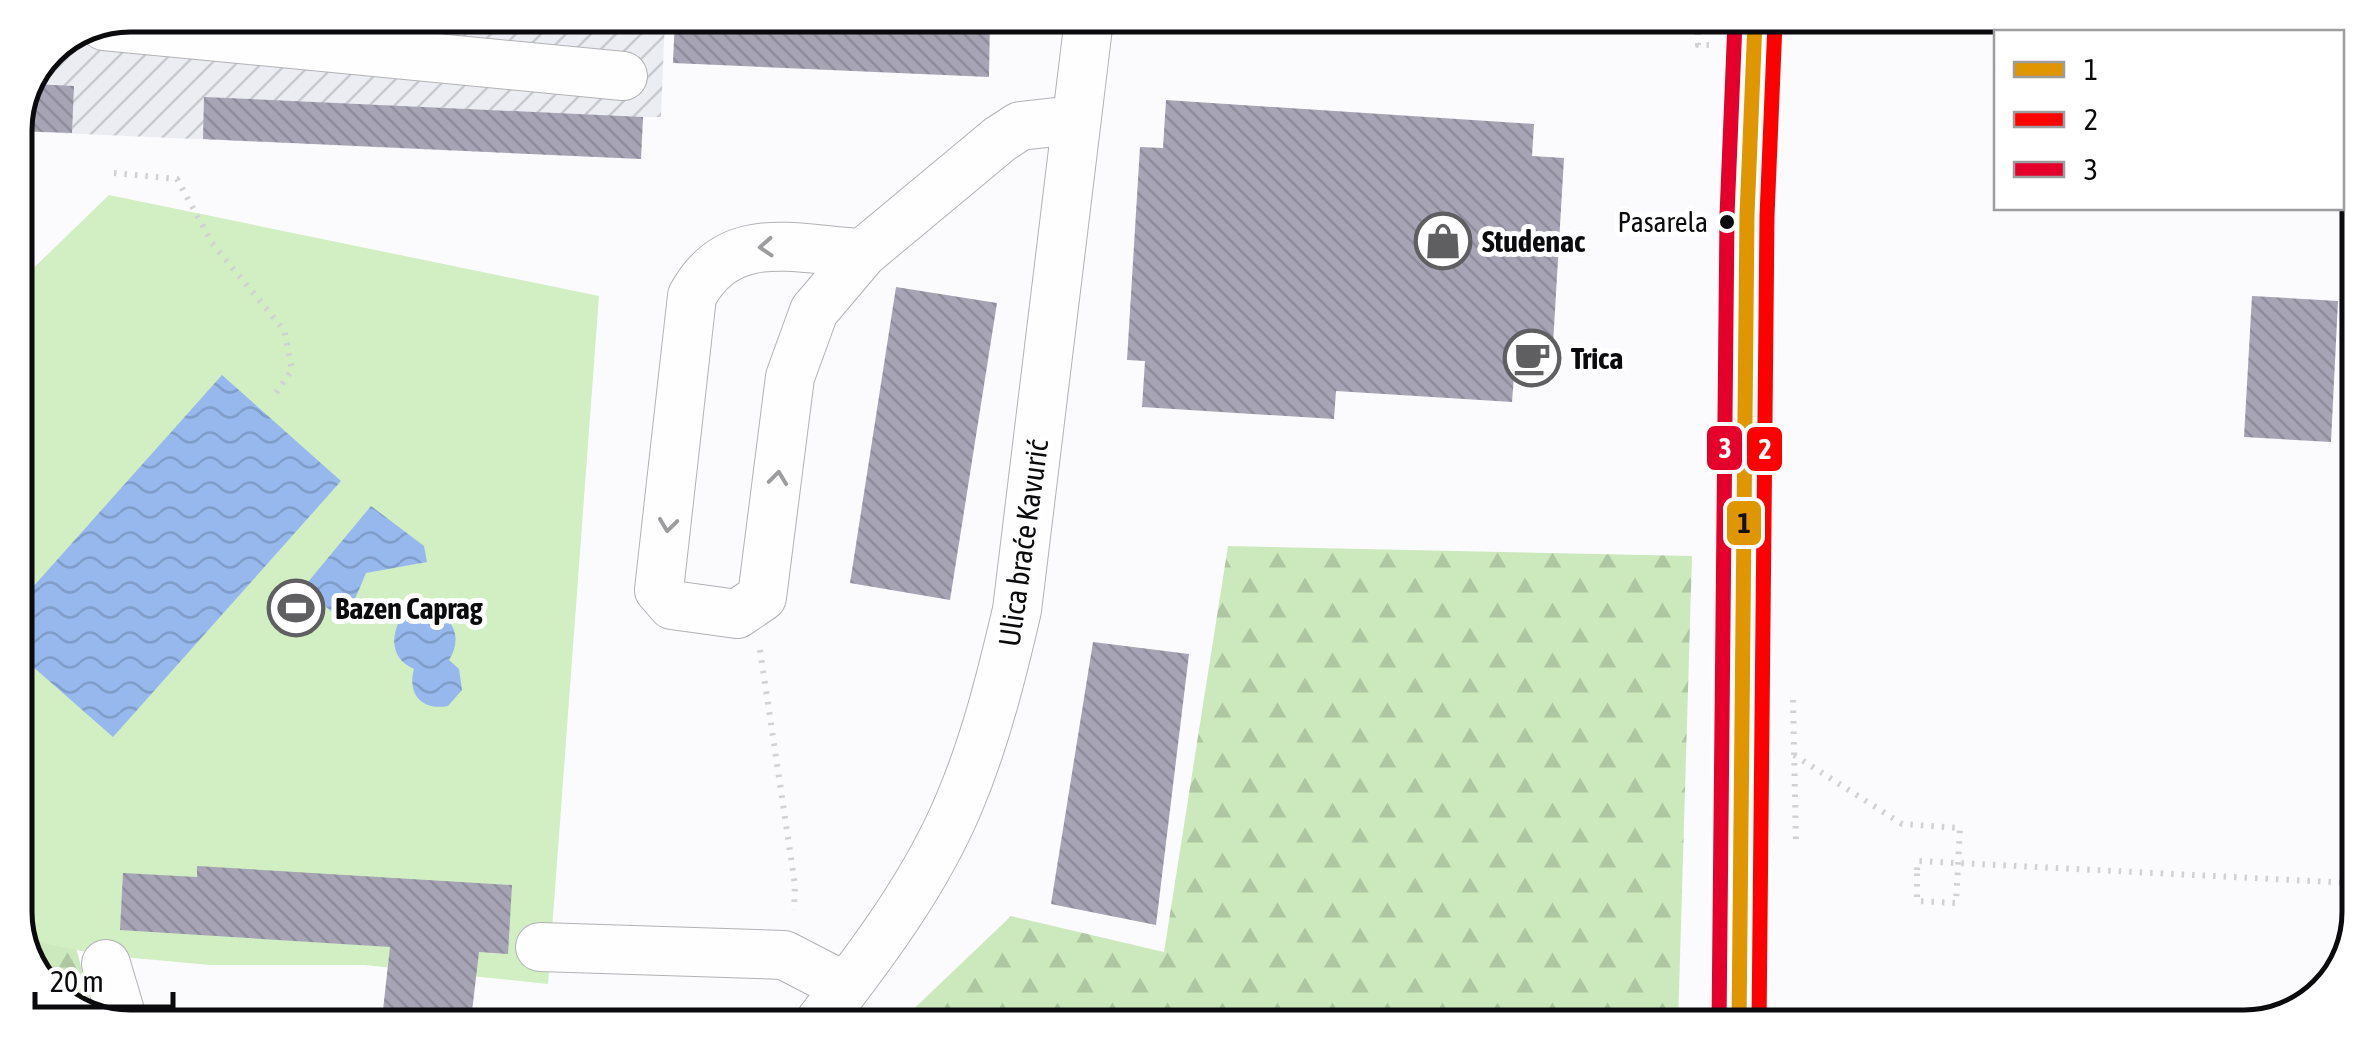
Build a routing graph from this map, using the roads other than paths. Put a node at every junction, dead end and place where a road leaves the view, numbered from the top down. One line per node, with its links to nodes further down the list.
1 (215, 32): 4 (street)
2 (1087, 32): 5 (street, Ulica braće Kavurić)
3 (1755, 32): 11 (street)
4 (623, 76)
5 (1074, 120): 6 (street); 9 (street, Ulica braće Kavurić)
6 (862, 253): 6 (street, one-way to 6)
7 (540, 947): 9 (street)
8 (106, 964): 10 (street)
9 (833, 1004)
10 (119, 1009)
11 (1739, 1010)

